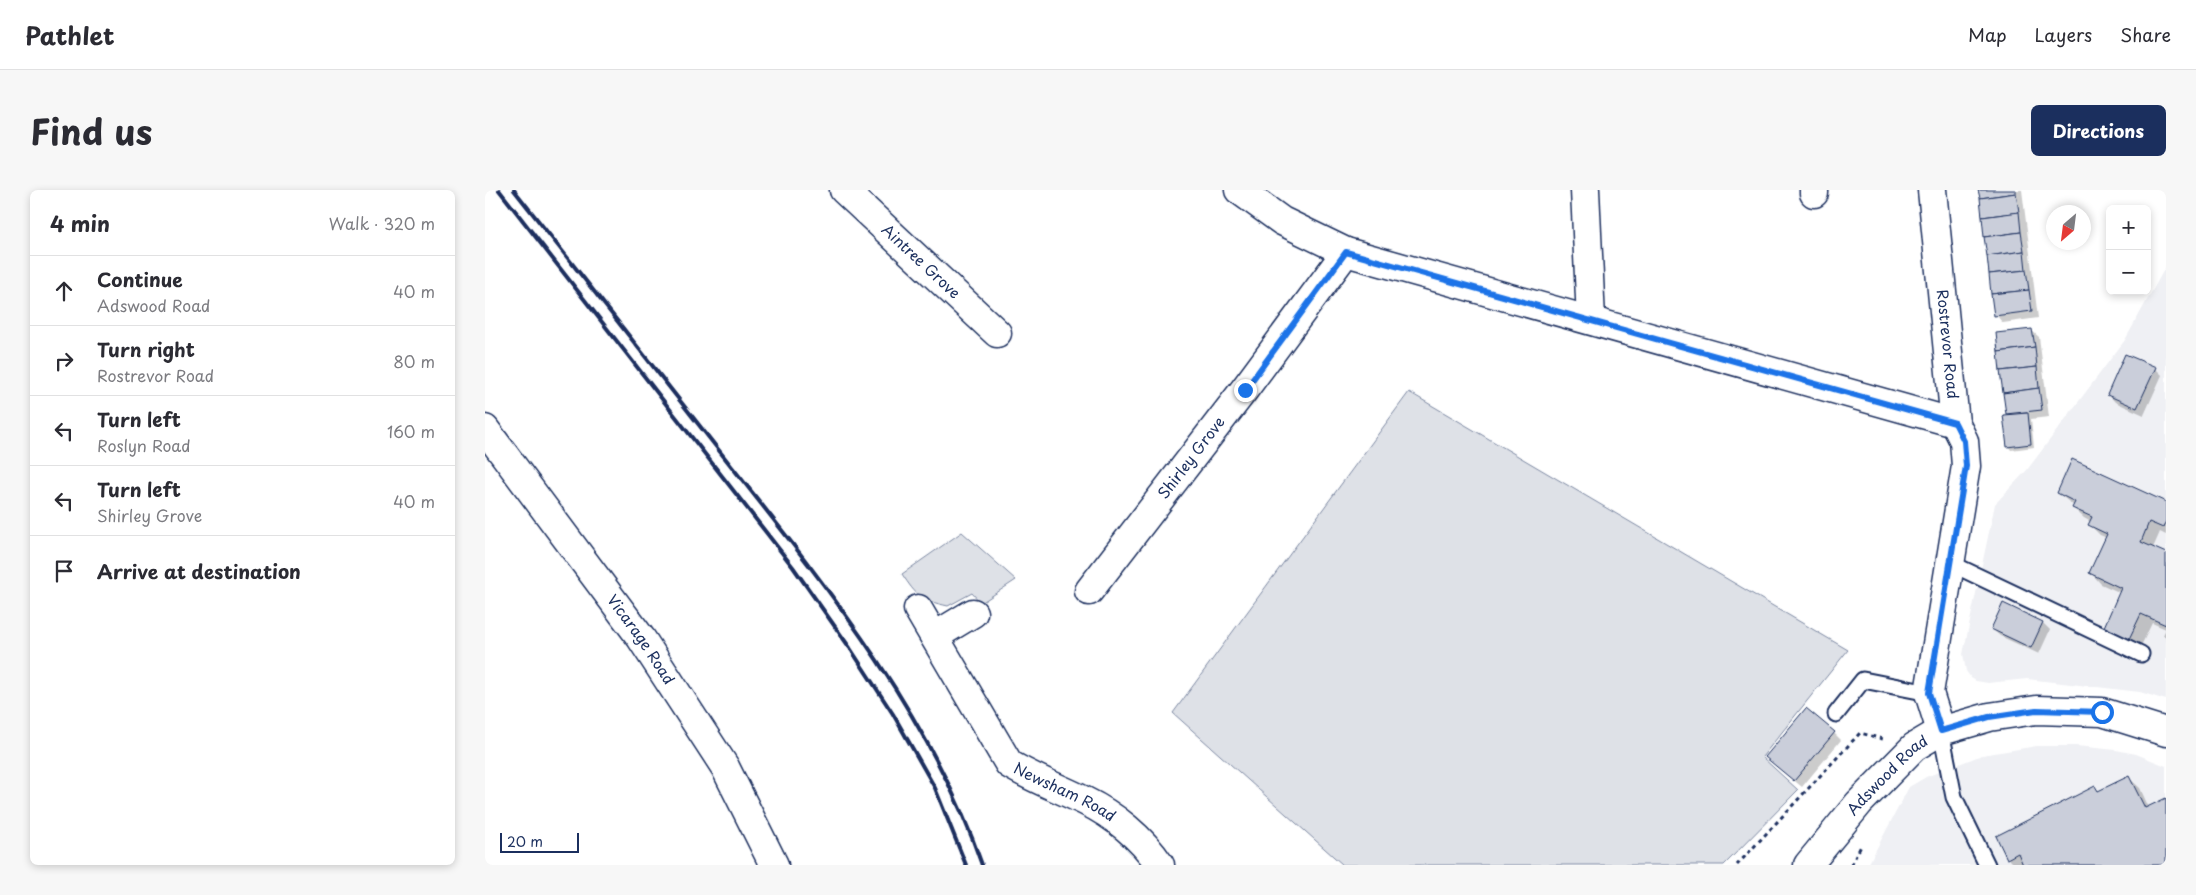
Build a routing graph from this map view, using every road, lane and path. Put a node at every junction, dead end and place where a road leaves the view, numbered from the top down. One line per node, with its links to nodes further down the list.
1 (844, 190): 7 (street, Aintree Grove)
2 (1239, 190): 5 (street)
3 (1585, 190): 6 (street)
4 (1933, 190): 8 (street, Rostrevor Road)
5 (1346, 252): 6 (street); 11 (street, Shirley Grove)
6 (1591, 320): 8 (street)
7 (997, 333)
8 (1955, 423): 10 (street, Rostrevor Road)
9 (485, 429): 21 (street, Vicarage Road)
10 (1950, 564): 15 (lane); 16 (street, Rostrevor Road)
11 (1089, 591)
12 (918, 609): 14 (street, Newsham Road)
13 (973, 613): 14 (street)
14 (935, 636): 22 (street, Newsham Road)
15 (2141, 654)
16 (1929, 693): 17 (lane); 18 (street, Rostrevor Road)
17 (1836, 714)
18 (1941, 731): 19 (street, Adswood Road); 20 (street, Adswood Road); 25 (lane)
19 (2166, 732)
20 (1914, 747): 23 (path); 24 (street, Adswood Road)
21 (775, 865)
22 (1160, 865)
23 (1737, 865)
24 (1808, 865)
25 (1987, 865)

